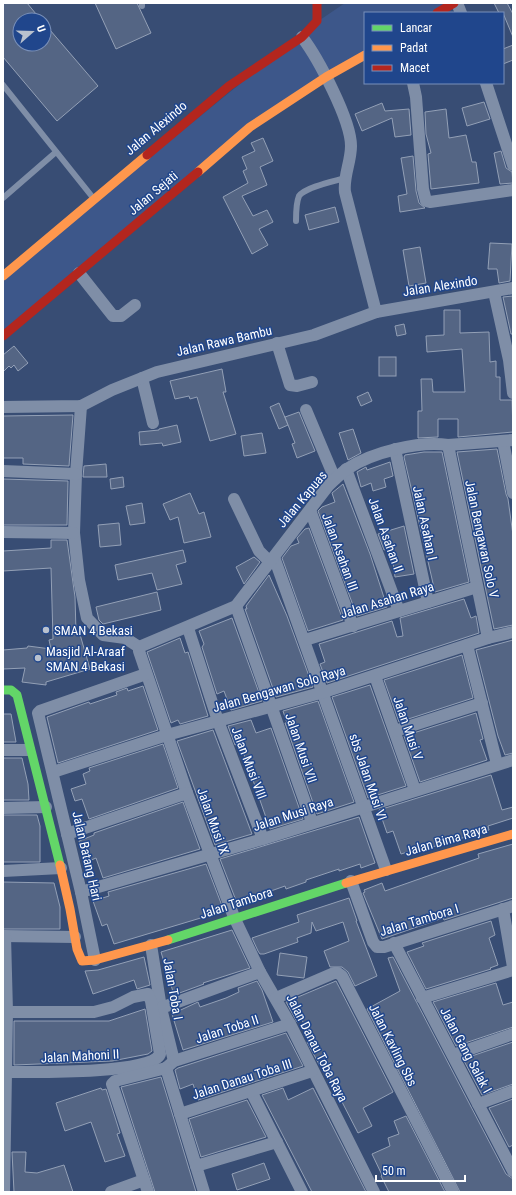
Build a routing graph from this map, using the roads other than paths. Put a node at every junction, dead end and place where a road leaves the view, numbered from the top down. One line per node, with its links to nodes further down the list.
1 (317, 3): 5 (street, Jalan Alexindo)
2 (456, 3): 3 (street); 4 (street)
3 (439, 12)
4 (460, 12)
5 (302, 37): 7 (street); 16 (street, Jalan Alexindo)
6 (364, 55): 7 (street, Jalan Sejati)
7 (324, 73): 13 (street); 18 (street, Jalan Sejati)
8 (413, 84): 14 (street)
9 (486, 84): 12 (street)
10 (3, 85): 11 (lane)
11 (56, 152): 15 (lane); 16 (lane)
12 (513, 165)
13 (345, 178): 17 (lane); 23 (street)
14 (513, 190)
15 (3, 198)
16 (94, 199): 19 (street, Jalan Alexindo)
17 (296, 221)
18 (79, 273): 22 (street); 24 (street, Jalan Sejati)
19 (3, 276)
20 (513, 288): 21 (street, Jalan Alexindo)
21 (494, 292): 23 (street, Jalan Alexindo); 26 (street)
22 (135, 305)
23 (376, 312): 25 (street, Jalan Rawa Bambu)
24 (3, 336)
25 (277, 343): 27 (street, Jalan Rawa Bambu); 28 (street)
26 (511, 360): 29 (street)
27 (142, 378): 30 (street, Jalan Rawa Bambu); 33 (street)
28 (312, 382)
29 (513, 393)
30 (81, 406): 31 (street); 39 (street)
31 (3, 407)
32 (306, 410): 40 (street)
33 (153, 423)
34 (508, 440): 35 (street, Jalan Kapuas); 41 (street)
35 (448, 445): 36 (street, Jalan Kapuas); 47 (street, Jalan Bengawan Solo V)
36 (395, 449): 37 (street, Jalan Kapuas); 48 (street, Jalan Asahan I)
37 (346, 469): 40 (street, Jalan Kapuas); 50 (street, Jalan Asahan II)
38 (3, 471): 39 (street)
39 (76, 474): 45 (street)
40 (336, 479): 43 (street, Jalan Kapuas)
41 (513, 493)
42 (234, 499): 46 (street)
43 (310, 510): 46 (street, Jalan Kapuas); 51 (street, Jalan Asahan III)
44 (3, 532): 45 (street)
45 (74, 534): 57 (street)
46 (272, 559): 49 (street, Jalan Kapuas); 55 (street, sbs Jalan Musi VI)
47 (478, 587): 48 (street, Jalan Asahan Raya); 54 (street, Jalan Bengawan Solo V)
48 (428, 602): 50 (street, Jalan Asahan Raya)
49 (236, 606): 52 (street); 63 (street, Jalan Musi VII)
50 (398, 611): 51 (street, Jalan Asahan Raya)
51 (353, 626): 55 (street, Jalan Asahan Raya)
52 (188, 628): 57 (street); 64 (street, Jalan Musi VIII)
53 (513, 632): 54 (street, Jalan Bengawan Solo Raya)
54 (488, 638): 56 (street, Jalan Bengawan Solo Raya)
55 (305, 640): 61 (street, sbs Jalan Musi VI)
56 (467, 645): 59 (street, Jalan Bengawan Solo Raya); 62 (street)
57 (139, 647): 58 (street, Jalan Musi IX)
58 (146, 674): 66 (street, Jalan Musi IX); 68 (street)
59 (375, 676): 61 (street, Jalan Bengawan Solo Raya); 65 (street, Jalan Musi V)
60 (3, 690): 68 (street)
61 (324, 692): 63 (street, Jalan Bengawan Solo Raya); 74 (street, sbs Jalan Musi VI)
62 (482, 703): 65 (street); 70 (street)
63 (271, 706): 64 (street, Jalan Bengawan Solo Raya); 77 (street, Jalan Musi VII)
64 (218, 721): 66 (street, Jalan Bengawan Solo Raya); 80 (street, Jalan Musi VIII)
65 (395, 731): 72 (street, Jalan Musi V)
66 (167, 735): 71 (street, Jalan Bengawan Solo Raya); 73 (street, Jalan Musi IX)
67 (3, 750): 68 (street)
68 (38, 758): 71 (street, Jalan Batang Hari); 75 (street)
69 (513, 760): 70 (street, Jalan Musi Raya)
70 (497, 764): 72 (street, Jalan Musi Raya)
71 (53, 772): 78 (street, Jalan Batang Hari)
72 (415, 790): 74 (street, Jalan Musi Raya)
73 (187, 794): 78 (street); 81 (street, Jalan Musi IX)
74 (363, 806): 77 (street, Jalan Musi Raya); 83 (street, sbs Jalan Musi VI)
75 (46, 807): 76 (street); 82 (street)
76 (3, 808)
77 (312, 822): 80 (street, Jalan Musi Raya)
78 (67, 834): 86 (street, Jalan Batang Hari)
79 (513, 834): 83 (street, Jalan Bima Raya)
80 (263, 838): 81 (street, Jalan Musi Raya)
81 (210, 854): 86 (street, Jalan Musi Raya); 88 (street, Jalan Musi IX)
82 (61, 868): 84 (street); 90 (street)
83 (386, 870): 85 (street, Jalan Tambora)
84 (3, 871)
85 (351, 881): 88 (street, Jalan Tambora); 91 (street, Jalan Tambora I)
86 (81, 892): 93 (street, Jalan Batang Hari)
87 (508, 907): 91 (street, Jalan Tambora I); 94 (street)
88 (234, 917): 92 (street, Jalan Tambora); 96 (street, Jalan Danau Toba Raya)
89 (4, 936): 90 (street); 100 (street)
90 (75, 937): 93 (street)
91 (394, 943): 98 (street, Jalan Gang Salak I)
92 (151, 945): 93 (street, Jalan Tambora); 99 (street, Jalan Toba I)
93 (95, 960)
94 (513, 967)
95 (513, 970): 98 (street)
96 (260, 972): 97 (street, Jalan Danau Toba Raya); 99 (street)
97 (276, 998): 101 (street, Jalan Danau Toba Raya); 122 (street, Jalan Kavling Sbs)
98 (422, 998): 103 (street, Jalan Gang Salak I)
99 (161, 1008): 104 (street, Jalan Toba I)
100 (7, 1012): 106 (street); 106 (street, Jalan Mahoni II)
101 (290, 1024): 104 (street, Jalan Toba II); 105 (street, Jalan Danau Toba Raya)
102 (513, 1034): 103 (street)
103 (453, 1055): 109 (street, Jalan Gang Salak I)
104 (170, 1065): 110 (street, Jalan Toba I); 115 (street, Jalan Toba II)
105 (312, 1071): 107 (street, Jalan Danau Toba III); 121 (street, Jalan Danau Toba Raya)
106 (4, 1072): 116 (street)
107 (251, 1091): 110 (street, Jalan Danau Toba III); 111 (street)
108 (513, 1091): 109 (street)
109 (478, 1104): 112 (street, Jalan Gang Salak I)
110 (180, 1114): 113 (street, Jalan Toba I)
111 (277, 1142): 113 (street); 120 (street)
112 (508, 1150): 114 (street, Jalan Gang Salak I)
113 (196, 1166): 119 (street, Jalan Toba I)
114 (513, 1171)
115 (144, 1180): 117 (street); 118 (street)
116 (4, 1192)
117 (111, 1192)
118 (148, 1192)
119 (204, 1192)
120 (302, 1192)
121 (374, 1192)
122 (453, 1192)

